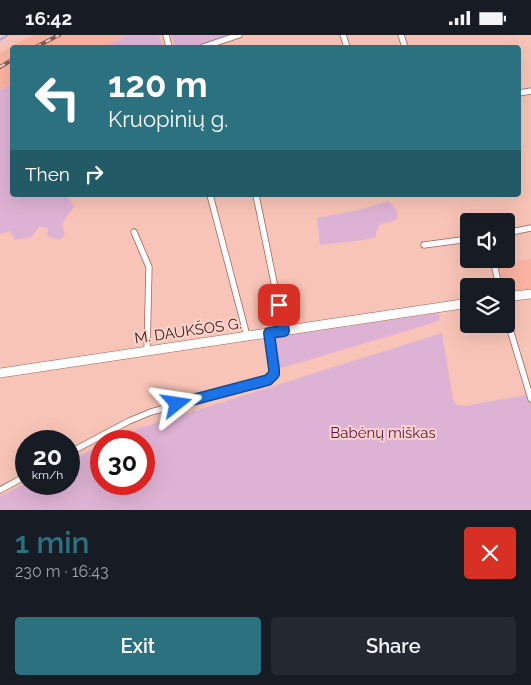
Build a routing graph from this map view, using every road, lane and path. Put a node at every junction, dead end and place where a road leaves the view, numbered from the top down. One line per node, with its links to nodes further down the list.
1 (240, 35): 2 (street)
2 (209, 45)
3 (211, 197): 16 (street)
4 (256, 197): 13 (street)
5 (531, 228): 6 (street)
6 (515, 231)
7 (134, 232): 17 (street)
8 (460, 240): 9 (street)
9 (424, 245)
10 (531, 293): 11 (main road)
11 (515, 296)
12 (460, 304): 13 (main road, M. DAUKŠOS G.)
13 (284, 331): 14 (main road, M. DAUKŠOS G.)
14 (269, 333): 16 (main road, M. DAUKŠOS G.); 20 (street)
15 (511, 333): 19 (street)
16 (247, 336): 17 (main road, M. DAUKŠOS G.)
17 (147, 351): 18 (main road, M. DAUKŠOS G.)
18 (0, 373)
19 (531, 399)
20 (80, 447)
21 (15, 482): 22 (street)
22 (0, 490)

